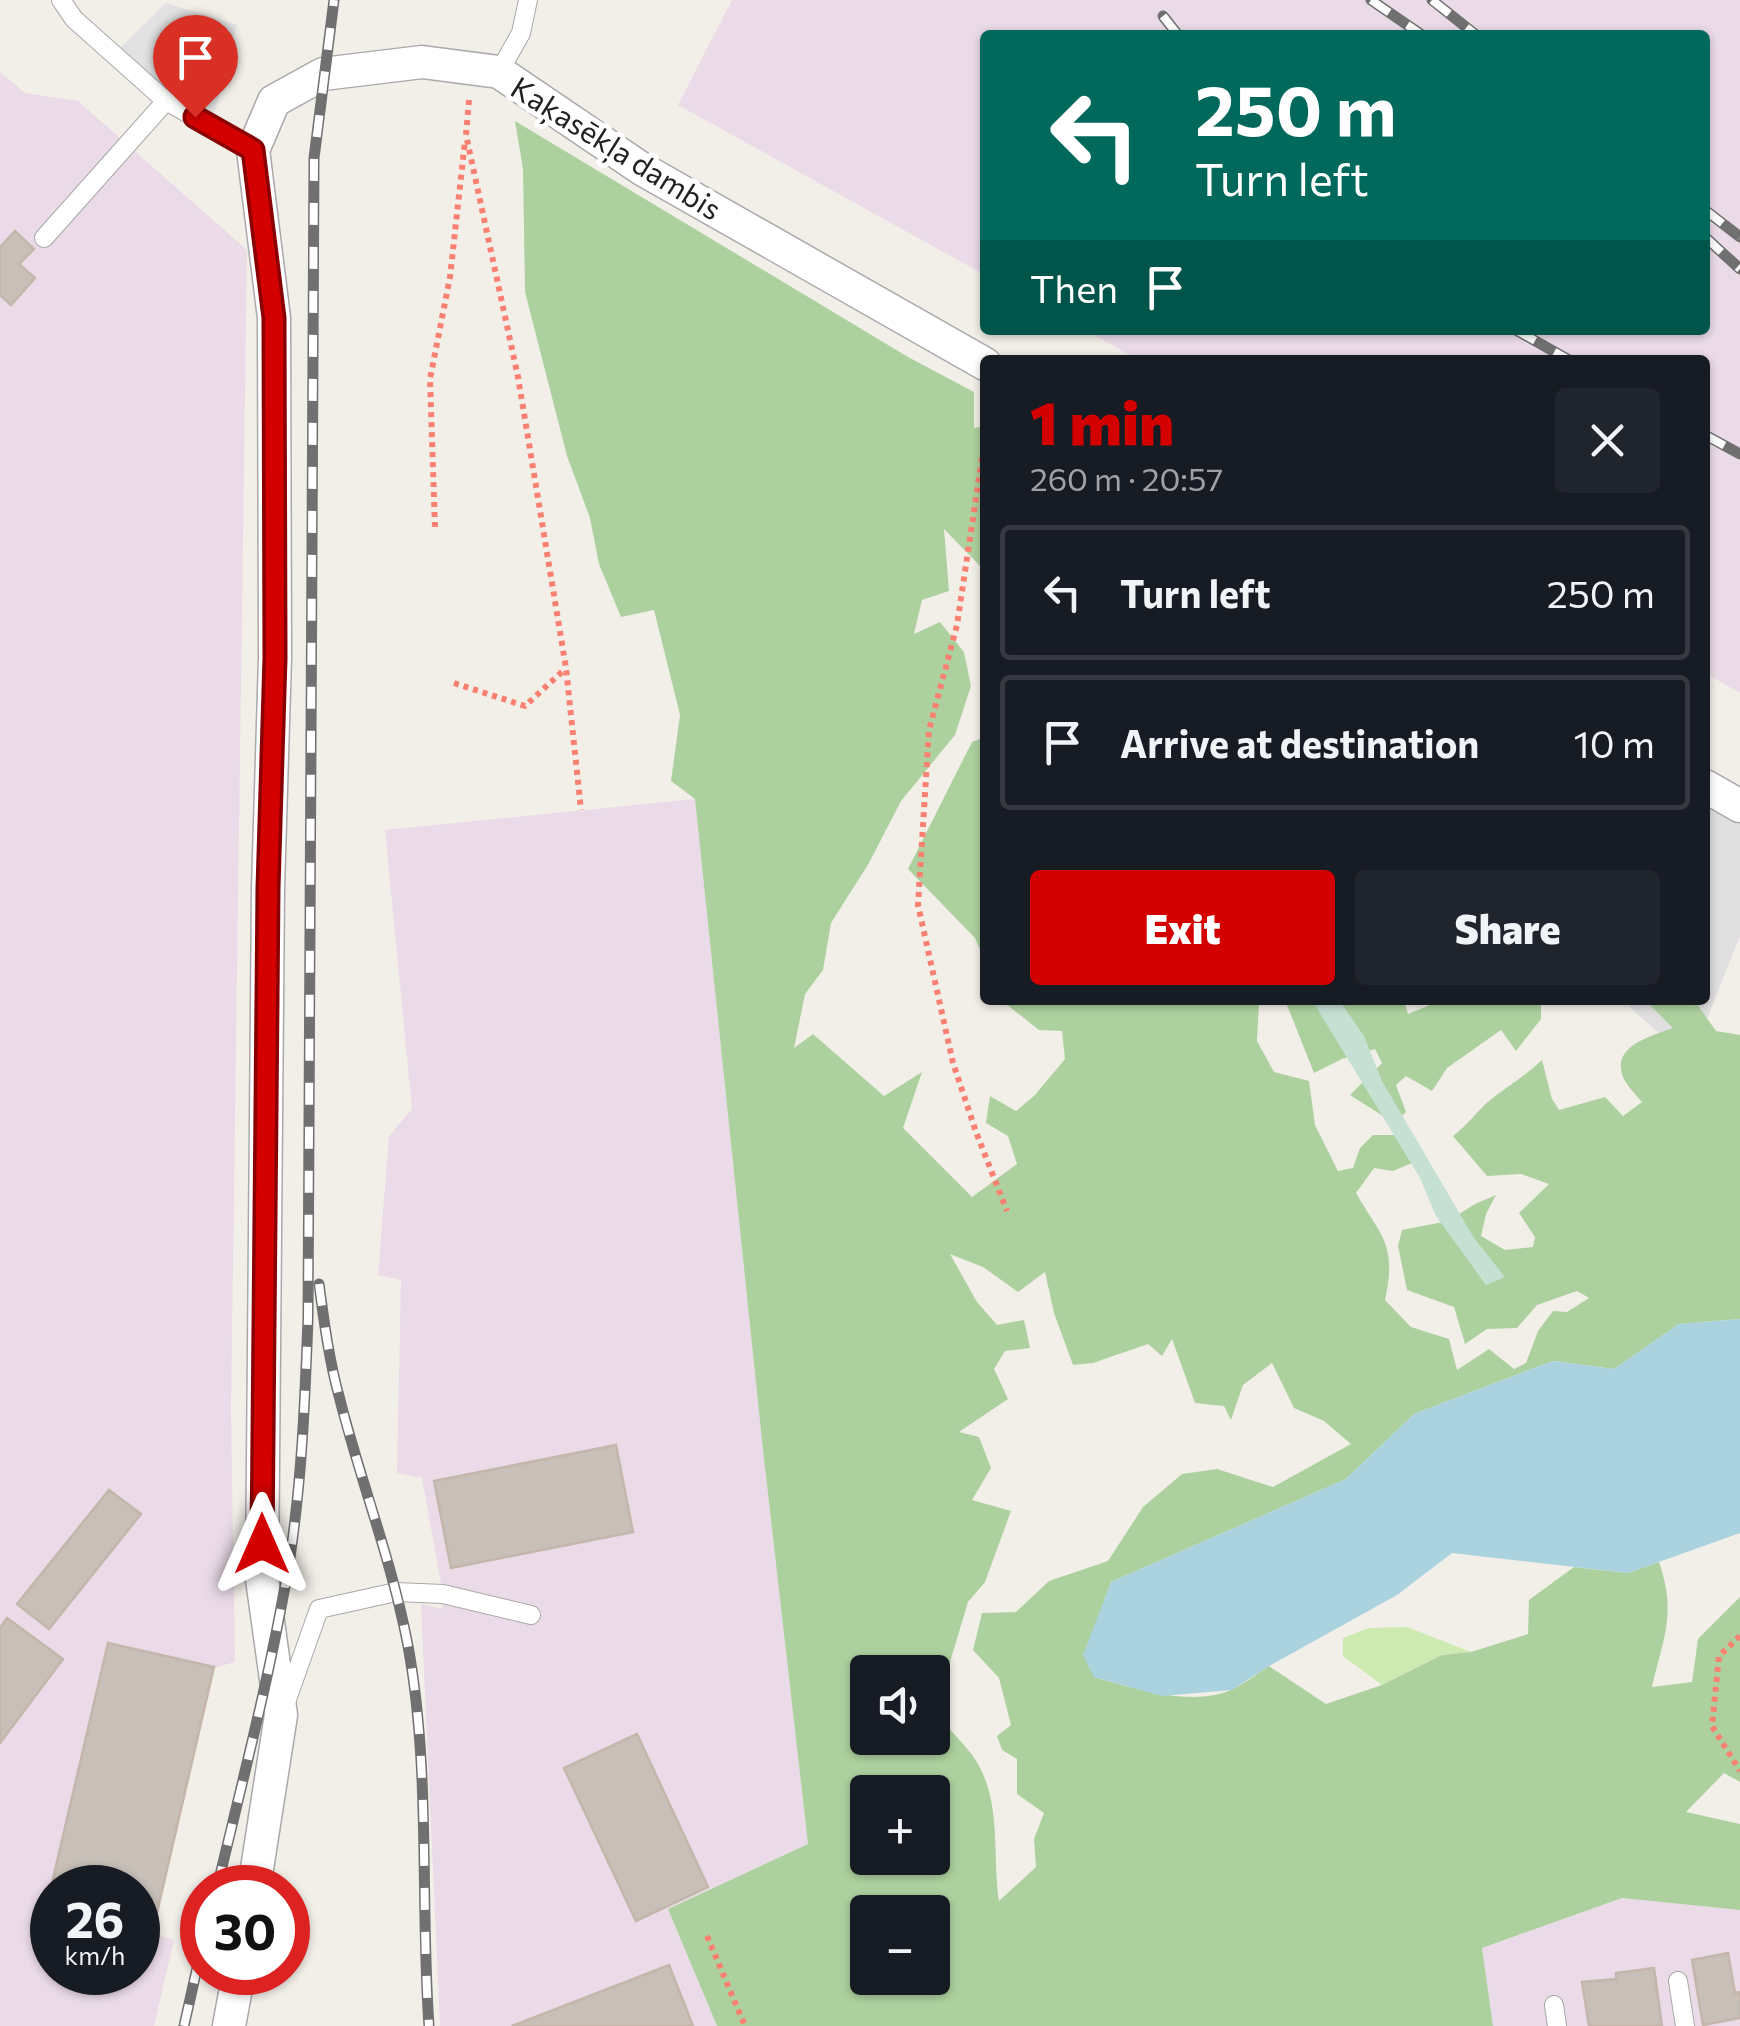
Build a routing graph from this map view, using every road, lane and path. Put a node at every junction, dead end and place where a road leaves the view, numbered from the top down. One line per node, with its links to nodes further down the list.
1 (61, 0): 4 (lane)
2 (528, 0): 3 (lane)
3 (486, 70): 5 (path); 6 (street, Kaķasēkļa dambis); 8 (street, Kaķasēkļa dambis)
4 (166, 101): 6 (lane); 7 (lane)
5 (466, 135): 10 (path); 11 (path)
6 (253, 150): 19 (street)
7 (44, 238)
8 (980, 361)
9 (980, 473): 16 (path)
10 (434, 527)
11 (566, 668): 12 (path); 15 (path)
12 (454, 684)
13 (1710, 789): 14 (street)
14 (1740, 806)
15 (581, 810)
16 (1008, 1212)
17 (532, 1615): 19 (lane)
18 (1740, 1636): 20 (path)
19 (281, 1715): 21 (street)
20 (1740, 1772)
21 (258, 1865)
22 (707, 1936): 27 (path)
23 (1678, 1981): 29 (lane)
24 (234, 1995): 26 (street)
25 (1554, 2005): 28 (lane)
26 (229, 2026)
27 (745, 2026)
28 (1557, 2026)
29 (1685, 2026)

